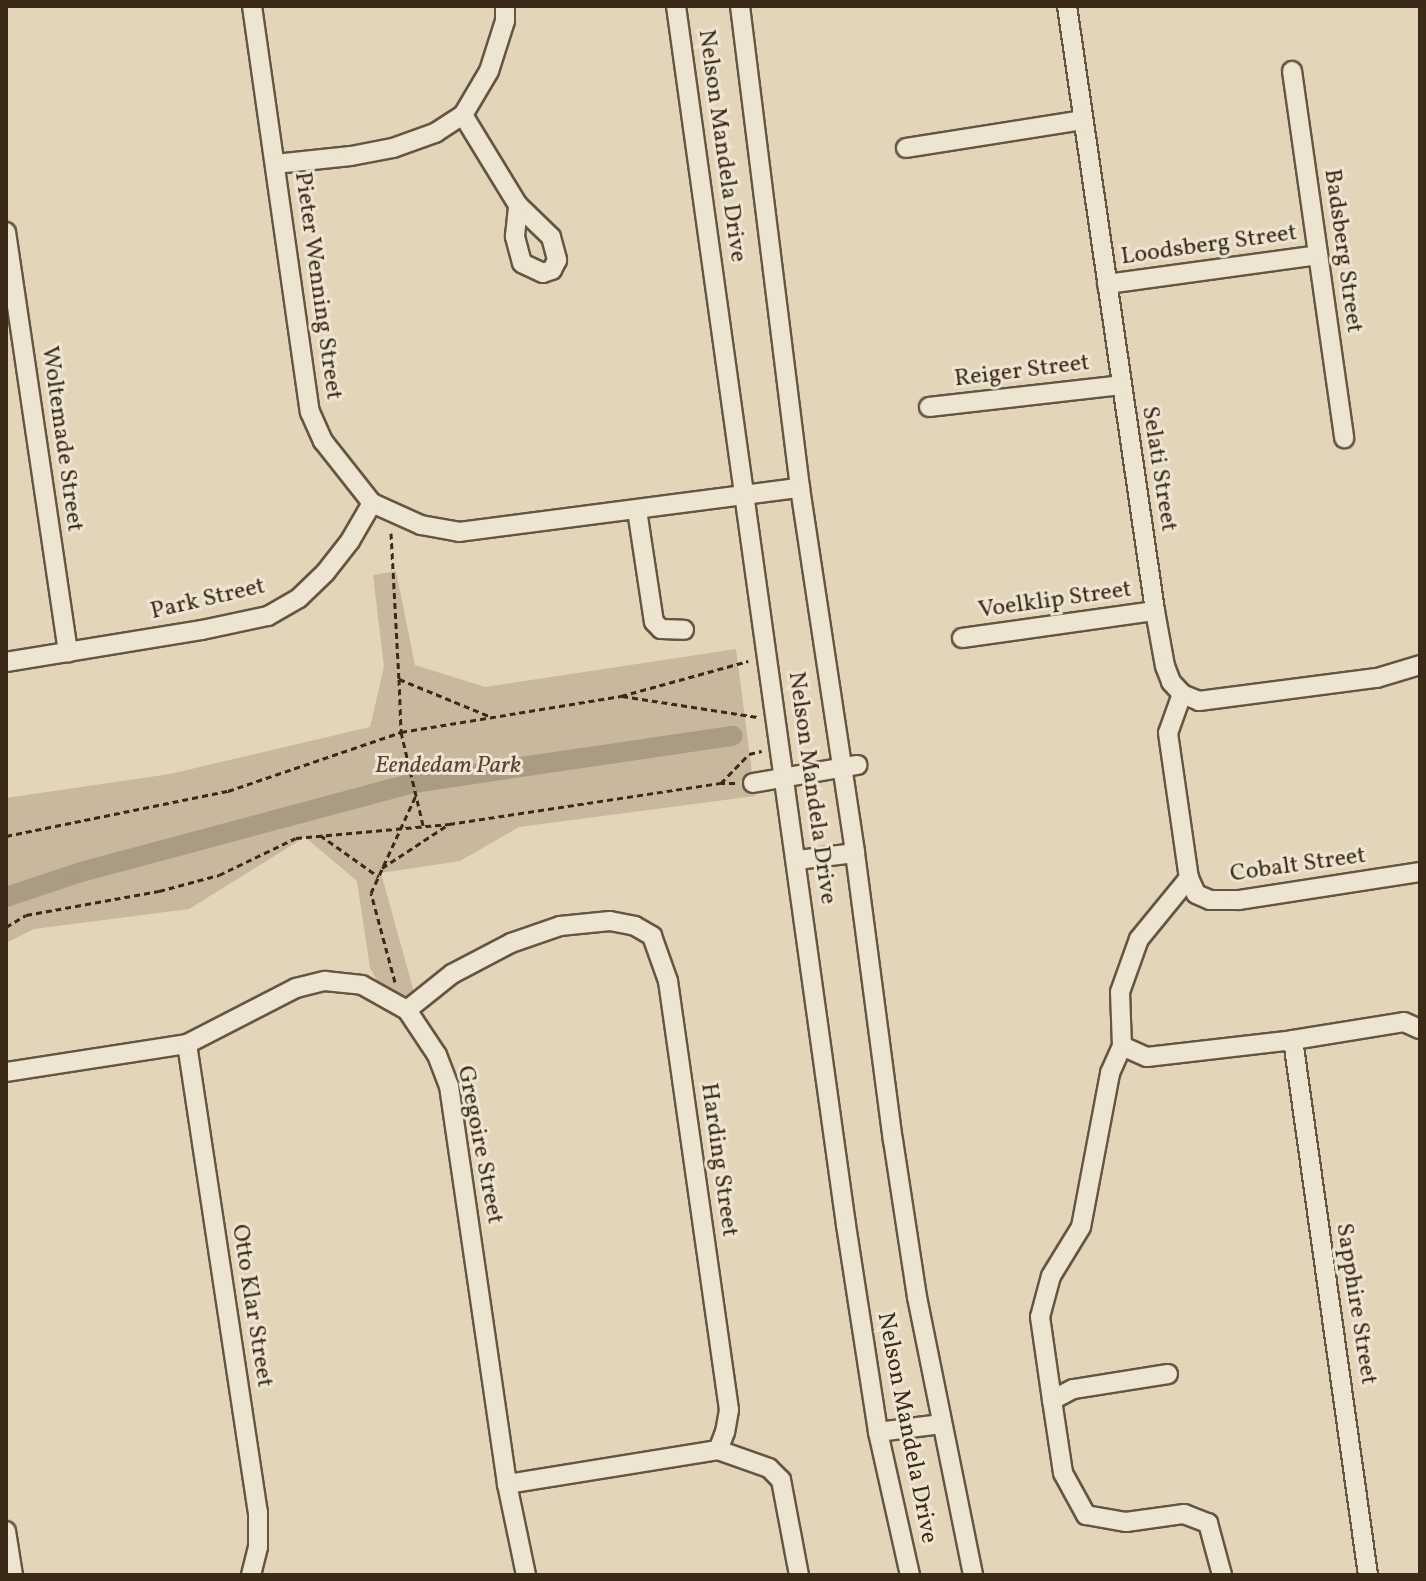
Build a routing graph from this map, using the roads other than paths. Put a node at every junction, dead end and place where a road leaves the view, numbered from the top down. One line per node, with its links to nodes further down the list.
1 (252, 6): 10 (street, Pieter Wenning Street)
2 (505, 6): 7 (street)
3 (676, 6): 19 (street, Nelson Mandela Drive)
4 (740, 6): 18 (street, Nelson Mandela Drive)
5 (1067, 6): 8 (street, Selati Street)
6 (1292, 71): 13 (street, Badsberg Street)
7 (463, 115): 10 (street); 11 (street)
8 (1083, 120): 9 (street); 14 (street, Selati Street)
9 (906, 148)
10 (275, 164): 20 (street, Pieter Wenning Street)
11 (518, 205)
12 (6, 232): 25 (street, Woltemade Street)
13 (1318, 255): 14 (street, Loodsberg Street); 17 (street, Badsberg Street)
14 (1107, 284): 15 (street, Selati Street)
15 (1121, 385): 16 (street, Reiger Street); 22 (street, Selati Street)
16 (929, 407)
17 (1344, 438)
18 (800, 488): 19 (street, Pieter Wenning Street); 29 (street, Nelson Mandela Drive)
19 (747, 495): 21 (street, Pieter Wenning Street); 30 (street, Nelson Mandela Drive)
20 (380, 507): 21 (street, Pieter Wenning Street); 25 (street, Park Street)
21 (637, 510): 23 (street)
22 (1155, 611): 24 (street, Voelklip Street); 28 (street, Selati Street)
23 (684, 630)
24 (962, 638)
25 (68, 652): 26 (street, Park Street)
26 (6, 662)
27 (1420, 665): 28 (street)
28 (1182, 694): 35 (street)
29 (850, 766): 30 (street); 32 (street, Nelson Mandela Drive)
30 (786, 777): 31 (street); 33 (street, Nelson Mandela Drive)
31 (753, 783)
32 (855, 853): 33 (street); 44 (street, Nelson Mandela Drive)
33 (797, 860): 45 (street, Nelson Mandela Drive)
34 (1420, 872): 35 (street, Cobalt Street)
35 (1189, 878): 40 (street)
36 (407, 1010): 39 (street, Gregoire Street); 46 (street, Harding Street); 47 (street, Gregoire Street)
37 (1420, 1029): 38 (street)
38 (1293, 1040): 40 (street); 56 (street, Sapphire Street)
39 (187, 1044): 41 (street, Gregoire Street); 50 (street, Otto Klar Street)
40 (1122, 1046): 43 (street)
41 (6, 1072)
42 (1168, 1374): 43 (street)
43 (1052, 1400): 55 (street)
44 (941, 1424): 45 (street); 54 (street, Nelson Mandela Drive)
45 (878, 1432): 53 (street, Nelson Mandela Drive)
46 (718, 1450): 47 (street); 52 (street)
47 (507, 1484): 51 (street, Gregoire Street)
48 (6, 1531): 49 (street)
49 (13, 1575)
50 (251, 1575)
51 (526, 1575)
52 (799, 1575)
53 (910, 1575)
54 (973, 1575)
55 (1222, 1575)
56 (1368, 1575)

